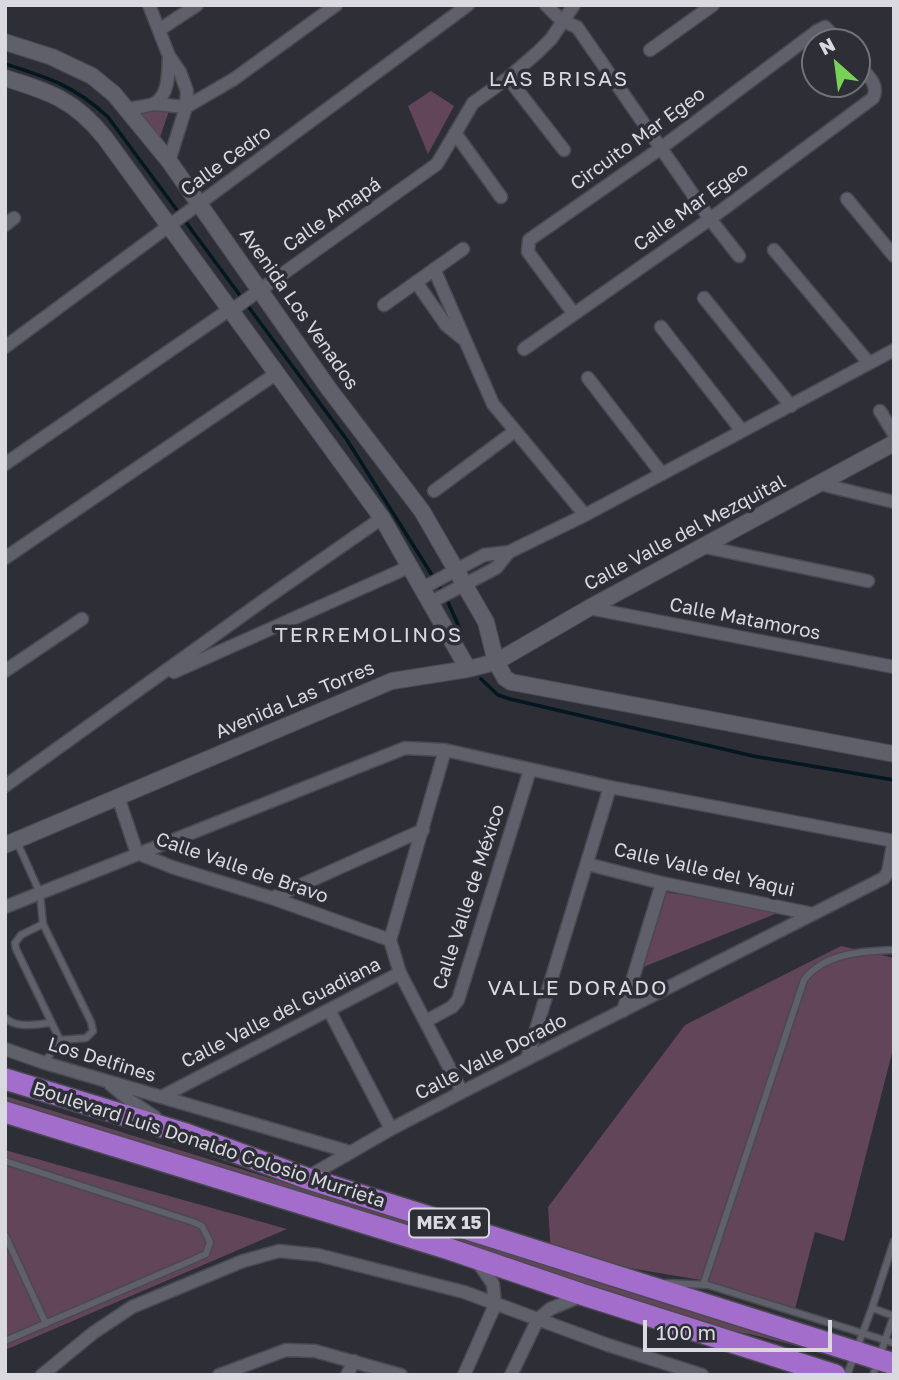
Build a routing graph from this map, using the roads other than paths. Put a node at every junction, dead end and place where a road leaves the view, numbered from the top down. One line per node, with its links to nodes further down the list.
1 (149, 5): 9 (street)
2 (197, 5): 9 (street)
3 (336, 5): 18 (street)
4 (468, 5): 26 (street, Calle Cedro)
5 (546, 5): 8 (street)
6 (574, 5): 8 (street, Calle Amapá)
7 (713, 5): 12 (street)
8 (562, 21): 15 (street, Calle Amapá); 21 (street)
9 (159, 30): 13 (street)
10 (5, 42): 19 (street, Avenida Los Venados)
11 (801, 43): 21 (street, Circuito Mar Egeo)
12 (650, 50)
13 (169, 56): 17 (street); 18 (street)
14 (5, 78): 26 (street, Avenida Los Venados)
15 (508, 78): 20 (street, Calle Amapá); 22 (street)
16 (871, 80): 27 (street, Calle Mar Egeo)
17 (155, 104): 18 (street); 19 (street)
18 (186, 107): 23 (street)
19 (127, 109): 23 (street, Avenida Los Venados)
20 (455, 133): 24 (street); 35 (street, Calle Amapá)
21 (661, 148): 27 (street); 37 (street, Circuito Mar Egeo)
22 (564, 150)
23 (169, 162): 26 (street, Avenida Los Venados)
24 (501, 197)
25 (847, 199): 31 (street)
26 (184, 215): 35 (street, Avenida Los Venados); 35 (street, Avenida Los Venados); 40 (street, Calle Cedro)
27 (710, 219): 30 (street); 37 (street, Calle Mar Egeo)
28 (463, 248): 32 (street)
29 (774, 250): 43 (street)
30 (738, 256)
31 (894, 256)
32 (434, 269): 33 (street); 39 (street)
33 (416, 282): 36 (street); 39 (street)
34 (704, 298): 46 (street)
35 (246, 300): 44 (street, Avenida Los Venados); 52 (street, Calle Amapá); 63 (street, Avenida Los Venados)
36 (384, 305)
37 (574, 314): 41 (street, Calle Mar Egeo)
38 (661, 327): 49 (street)
39 (465, 341): 48 (street)
40 (5, 347)
41 (524, 349)
42 (894, 350): 43 (street)
43 (869, 363): 46 (street)
44 (277, 373): 58 (street, Avenida Los Venados); 61 (street)
45 (588, 378): 53 (street)
46 (790, 406): 49 (street)
47 (880, 411): 50 (street)
48 (515, 431): 55 (street); 57 (street)
49 (742, 432): 53 (street)
50 (894, 434)
51 (894, 443): 54 (street, Calle Valle del Mezquital)
52 (5, 464)
53 (662, 474): 57 (street)
54 (820, 484): 56 (street); 59 (street, Calle Valle del Mezquital)
55 (434, 491)
56 (894, 502)
57 (585, 515): 60 (street)
58 (382, 518): 62 (street, Avenida Los Venados); 73 (street)
59 (705, 547): 64 (street); 67 (street, Calle Valle del Mezquital)
60 (509, 552): 63 (street); 65 (street)
61 (5, 558)
62 (411, 566): 66 (street, Avenida Los Venados); 73 (street)
63 (452, 572): 65 (street, Avenida Los Venados); 66 (street)
64 (869, 581)
65 (460, 587): 66 (street); 69 (street, Avenida Los Venados)
66 (432, 593): 71 (street, Avenida Los Venados)
67 (589, 608): 69 (street, Calle Valle del Mezquital); 70 (street, Calle Matamoros)
68 (82, 619): 72 (street)
69 (496, 662): 71 (street, Avenida Las Torres); 75 (street)
70 (894, 667)
71 (468, 669): 79 (street, Avenida Las Torres)
72 (5, 671)
73 (148, 683): 77 (street)
74 (444, 750): 76 (street); 80 (street, Calle Valle del Guadiana); 83 (street)
75 (894, 754)
76 (530, 770): 78 (street); 99 (street, Calle Valle de México)
77 (8, 779)
78 (610, 787): 81 (street); 84 (street)
79 (118, 797): 82 (street, Avenida Las Torres); 83 (street, Calle Valle de Bravo)
80 (423, 830): 87 (street); 91 (street, Calle Valle del Guadiana)
81 (894, 841): 89 (street, Calle Valle Dorado)
82 (11, 843): 86 (lane)
83 (137, 853): 86 (street); 87 (street, Calle Valle de Bravo)
84 (587, 864): 85 (street, Calle Valle del Yaqui); 103 (street)
85 (662, 883): 89 (street, Calle Valle del Yaqui); 97 (street)
86 (40, 893): 88 (street); 90 (lane)
87 (272, 898): 91 (street, Calle Valle de Bravo)
88 (5, 907)
89 (813, 914): 97 (street, Calle Valle Dorado)
90 (43, 925): 92 (lane); 101 (lane)
91 (390, 940): 95 (street, Calle Valle del Guadiana)
92 (15, 943): 93 (lane); 100 (lane)
93 (5, 947)
94 (894, 950): 119 (lane)
95 (400, 973): 96 (street, Calle Valle del Guadiana); 99 (street)
96 (329, 1010): 108 (street, Calle Valle del Guadiana); 110 (street)
97 (623, 1011): 103 (street, Calle Valle Dorado)
98 (5, 1018): 100 (lane)
99 (426, 1021): 107 (street)
100 (51, 1023): 101 (lane)
101 (60, 1040): 104 (lane)
102 (5, 1049): 104 (street, Los Delfines)
103 (527, 1059): 107 (street, Calle Valle Dorado)
104 (45, 1063): 106 (street, Los Delfines)
105 (5, 1079): 111 (highway, Boulevard Luis Donaldo Colosio Murrieta / MEX 15)
106 (107, 1082): 108 (street, Los Delfines); 111 (street)
107 (462, 1092): 110 (street, Calle Valle Dorado)
108 (161, 1097): 112 (street, Los Delfines)
109 (5, 1112): 117 (highway, Boulevard Luis Donaldo Colosio Murrieta / MEX 15)
110 (391, 1129): 112 (street, Calle Valle Dorado)
111 (186, 1134): 114 (highway, Boulevard Luis Donaldo Colosio Murrieta / MEX 15)
112 (349, 1152): 114 (street, Calle Valle Dorado)
113 (5, 1161): 125 (lane)
114 (306, 1178): 118 (highway, Boulevard Luis Donaldo Colosio Murrieta / MEX 15)
115 (5, 1235): 125 (lane)
116 (894, 1241): 122 (lane)
117 (473, 1256): 120 (highway, Boulevard Luis Donaldo Colosio Murrieta / MEX 15); 121 (street)
118 (641, 1283): 119 (lane); 127 (highway, Boulevard Luis Donaldo Colosio Murrieta / MEX 15)
119 (703, 1284): 127 (lane)
120 (584, 1295): 124 (street); 138 (highway, Boulevard Luis Donaldo Colosio Murrieta / MEX 15)
121 (495, 1304): 124 (street); 131 (street); 135 (street)
122 (872, 1308): 123 (lane); 127 (lane)
123 (894, 1316): 129 (lane)
124 (538, 1319): 136 (street); 137 (street)
125 (46, 1324): 126 (lane)
126 (5, 1341)
127 (858, 1342): 129 (highway, Boulevard Luis Donaldo Colosio Murrieta / MEX 15); 139 (lane)
128 (894, 1343): 129 (lane)
129 (882, 1360)
130 (354, 1362): 132 (street); 133 (street); 134 (street)
131 (42, 1375)
132 (219, 1375)
133 (347, 1375)
134 (401, 1375)
135 (464, 1375)
136 (511, 1375)
137 (702, 1375)
138 (835, 1375)
139 (847, 1375)

